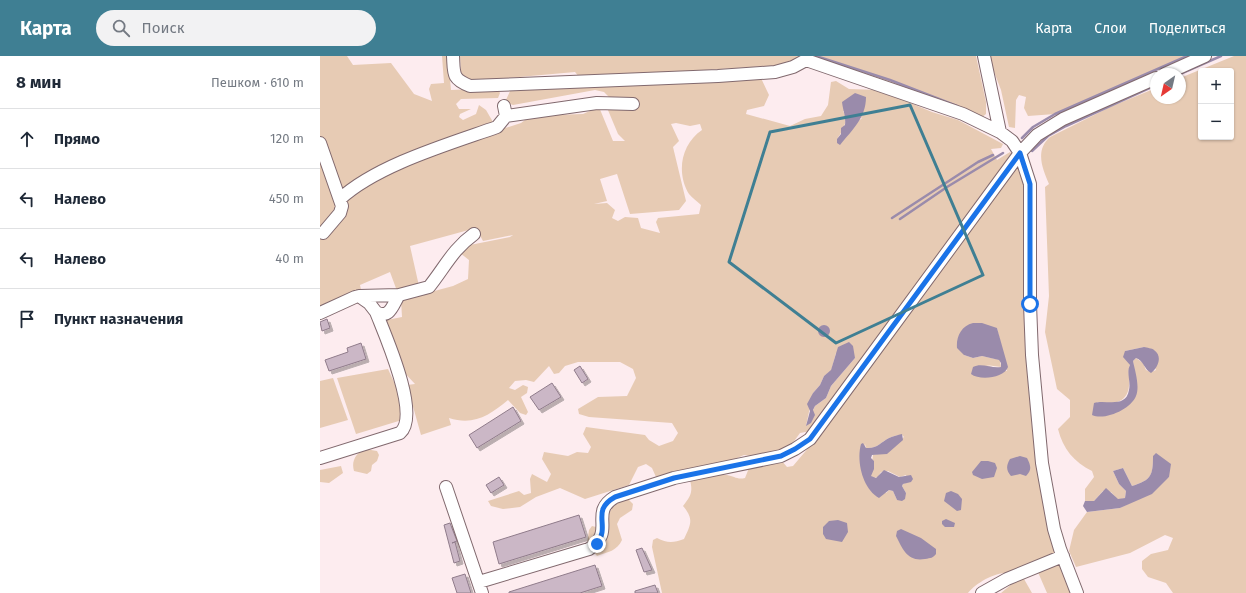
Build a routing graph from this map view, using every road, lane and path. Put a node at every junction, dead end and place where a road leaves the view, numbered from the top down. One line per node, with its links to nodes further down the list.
1 (453, 56): 4 (lane)
2 (984, 56): 8 (lane)
3 (1205, 56): 5 (lane)
4 (806, 58): 8 (lane)
5 (1178, 68)
6 (1150, 81): 10 (lane)
7 (633, 104): 11 (lane)
8 (1000, 132): 10 (lane)
9 (320, 143): 11 (lane)
10 (1020, 153): 20 (lane); 21 (lane)
11 (340, 199): 12 (lane)
12 (323, 233)
13 (474, 234): 14 (lane)
14 (399, 295): 15 (lane); 16 (lane)
15 (360, 296): 16 (lane); 17 (lane)
16 (376, 312): 18 (lane)
17 (320, 313)
18 (320, 458)
19 (446, 487): 21 (lane)
20 (1063, 556): 22 (lane); 23 (lane)
21 (481, 588)
22 (982, 593)
23 (1077, 593)

